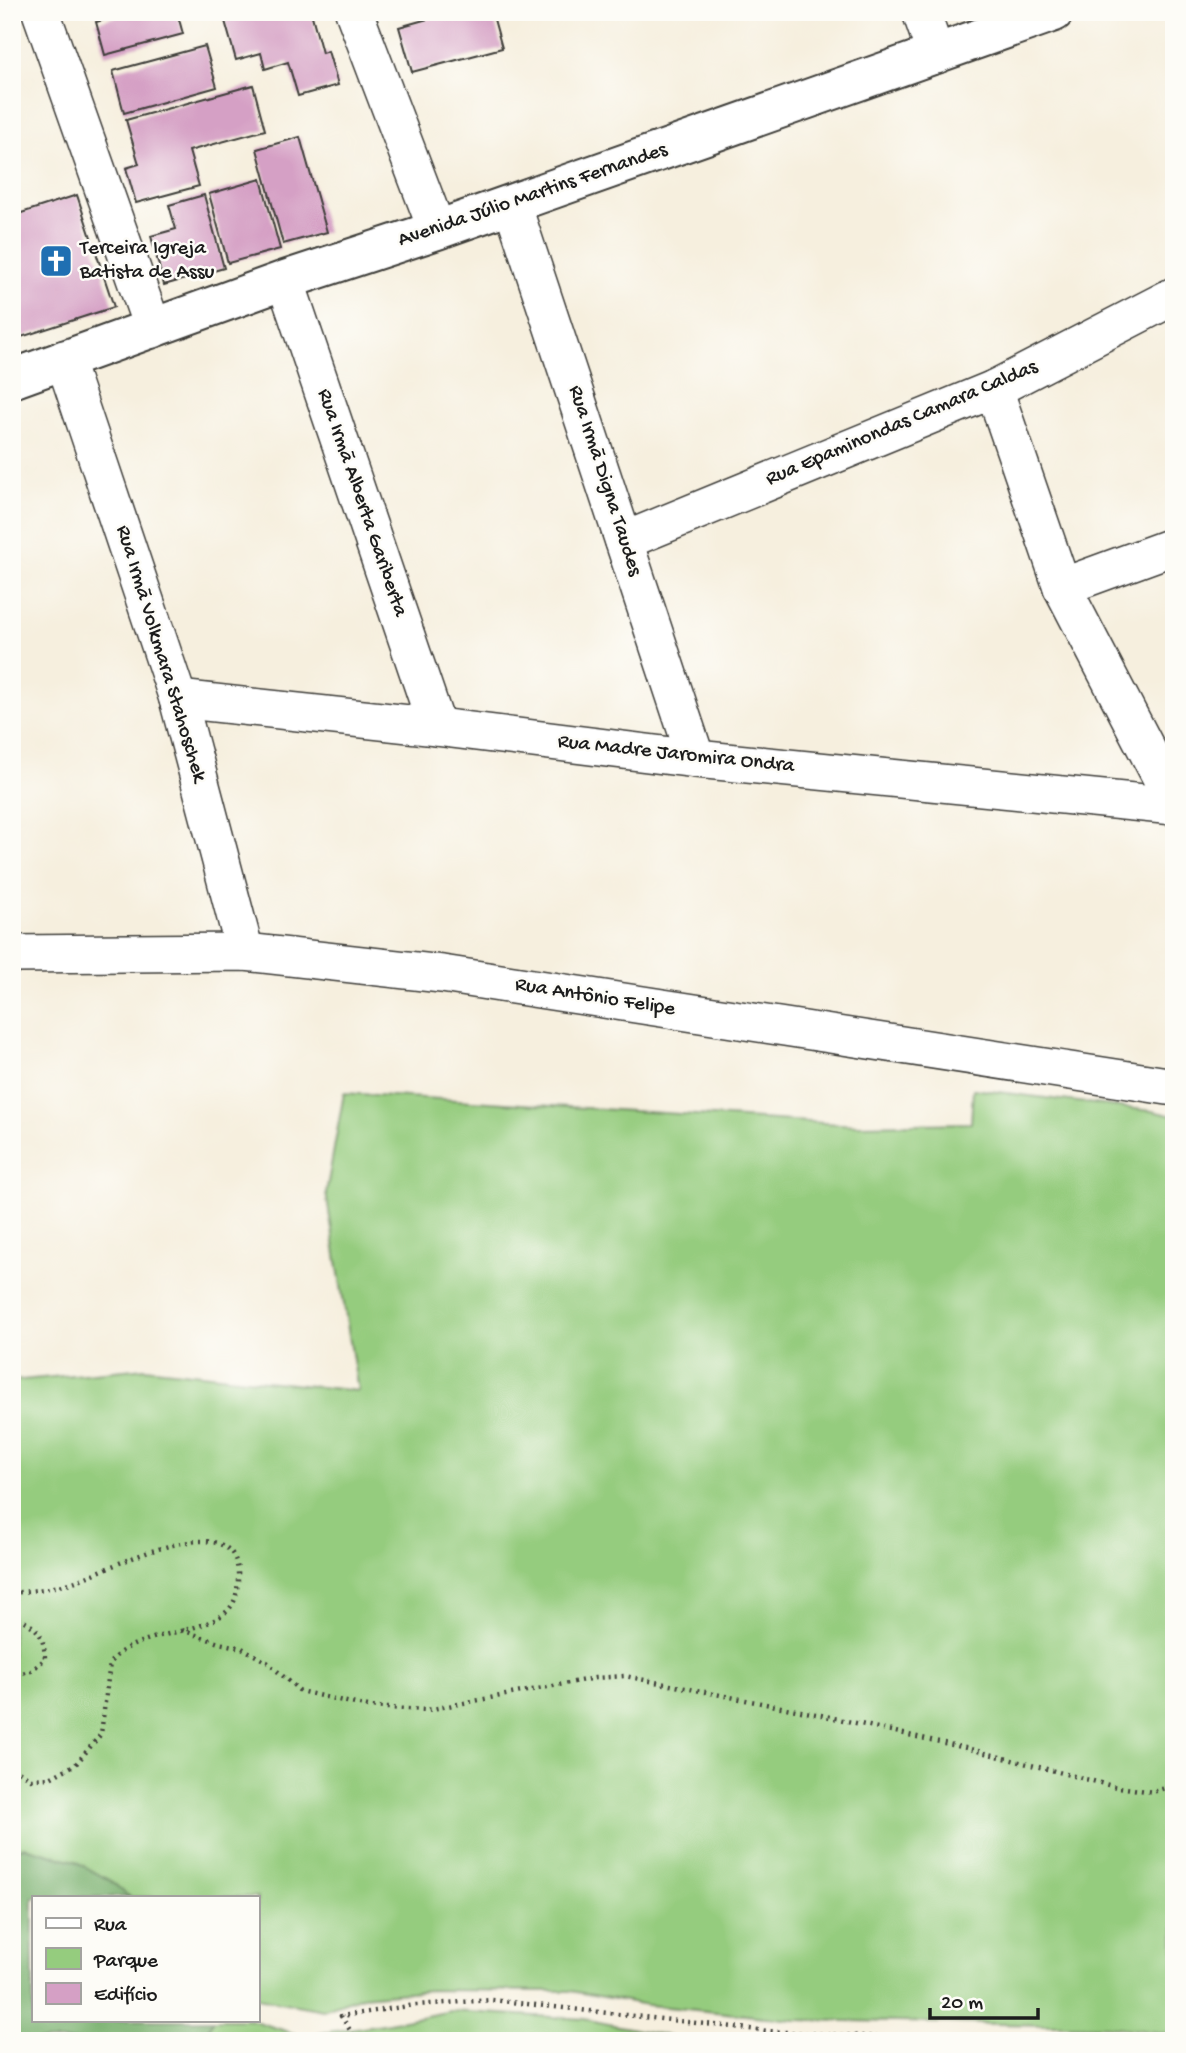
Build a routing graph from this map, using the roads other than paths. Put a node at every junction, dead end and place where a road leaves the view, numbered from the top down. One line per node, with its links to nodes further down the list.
1 (41, 12): 10 (street)
2 (354, 12): 7 (street)
3 (921, 12): 5 (street)
4 (1054, 12): 5 (street, Avenida Júlio Martins Fernandes)
5 (936, 55): 6 (street, Avenida Júlio Martins Fernandes)
6 (512, 204): 7 (street, Avenida Júlio Martins Fernandes); 14 (street, Rua Irmã Digna Taudes)
7 (436, 230): 8 (street, Avenida Júlio Martins Fernandes)
8 (285, 280): 10 (street, Avenida Júlio Martins Fernandes); 18 (street, Rua Irmã Alberta Gariberta)
9 (1174, 296): 13 (street, Rua Epaminondas Camara Caldas)
10 (153, 329): 11 (street, Avenida Júlio Martins Fernandes)
11 (65, 359): 12 (street, Avenida Júlio Martins Fernandes); 17 (street, Rua Irmã Volkmara Stahoschek)
12 (12, 379)
13 (994, 389): 14 (street, Rua Epaminondas Camara Caldas); 16 (street)
14 (624, 541): 19 (street, Rua Irmã Digna Taudes)
15 (1174, 546): 16 (street)
16 (1062, 587): 20 (street)
17 (178, 699): 18 (street, Rua Madre Jaromira Ondra); 22 (street, Rua Irmã Volkmara Stahoschek)
18 (437, 727): 19 (street, Rua Madre Jaromira Ondra)
19 (696, 758): 20 (street, Rua Madre Jaromira Ondra)
20 (1174, 804)
21 (14, 949): 22 (street, Rua Antônio Felipe)
22 (245, 952): 23 (street, Rua Antônio Felipe)
23 (1174, 1087)

